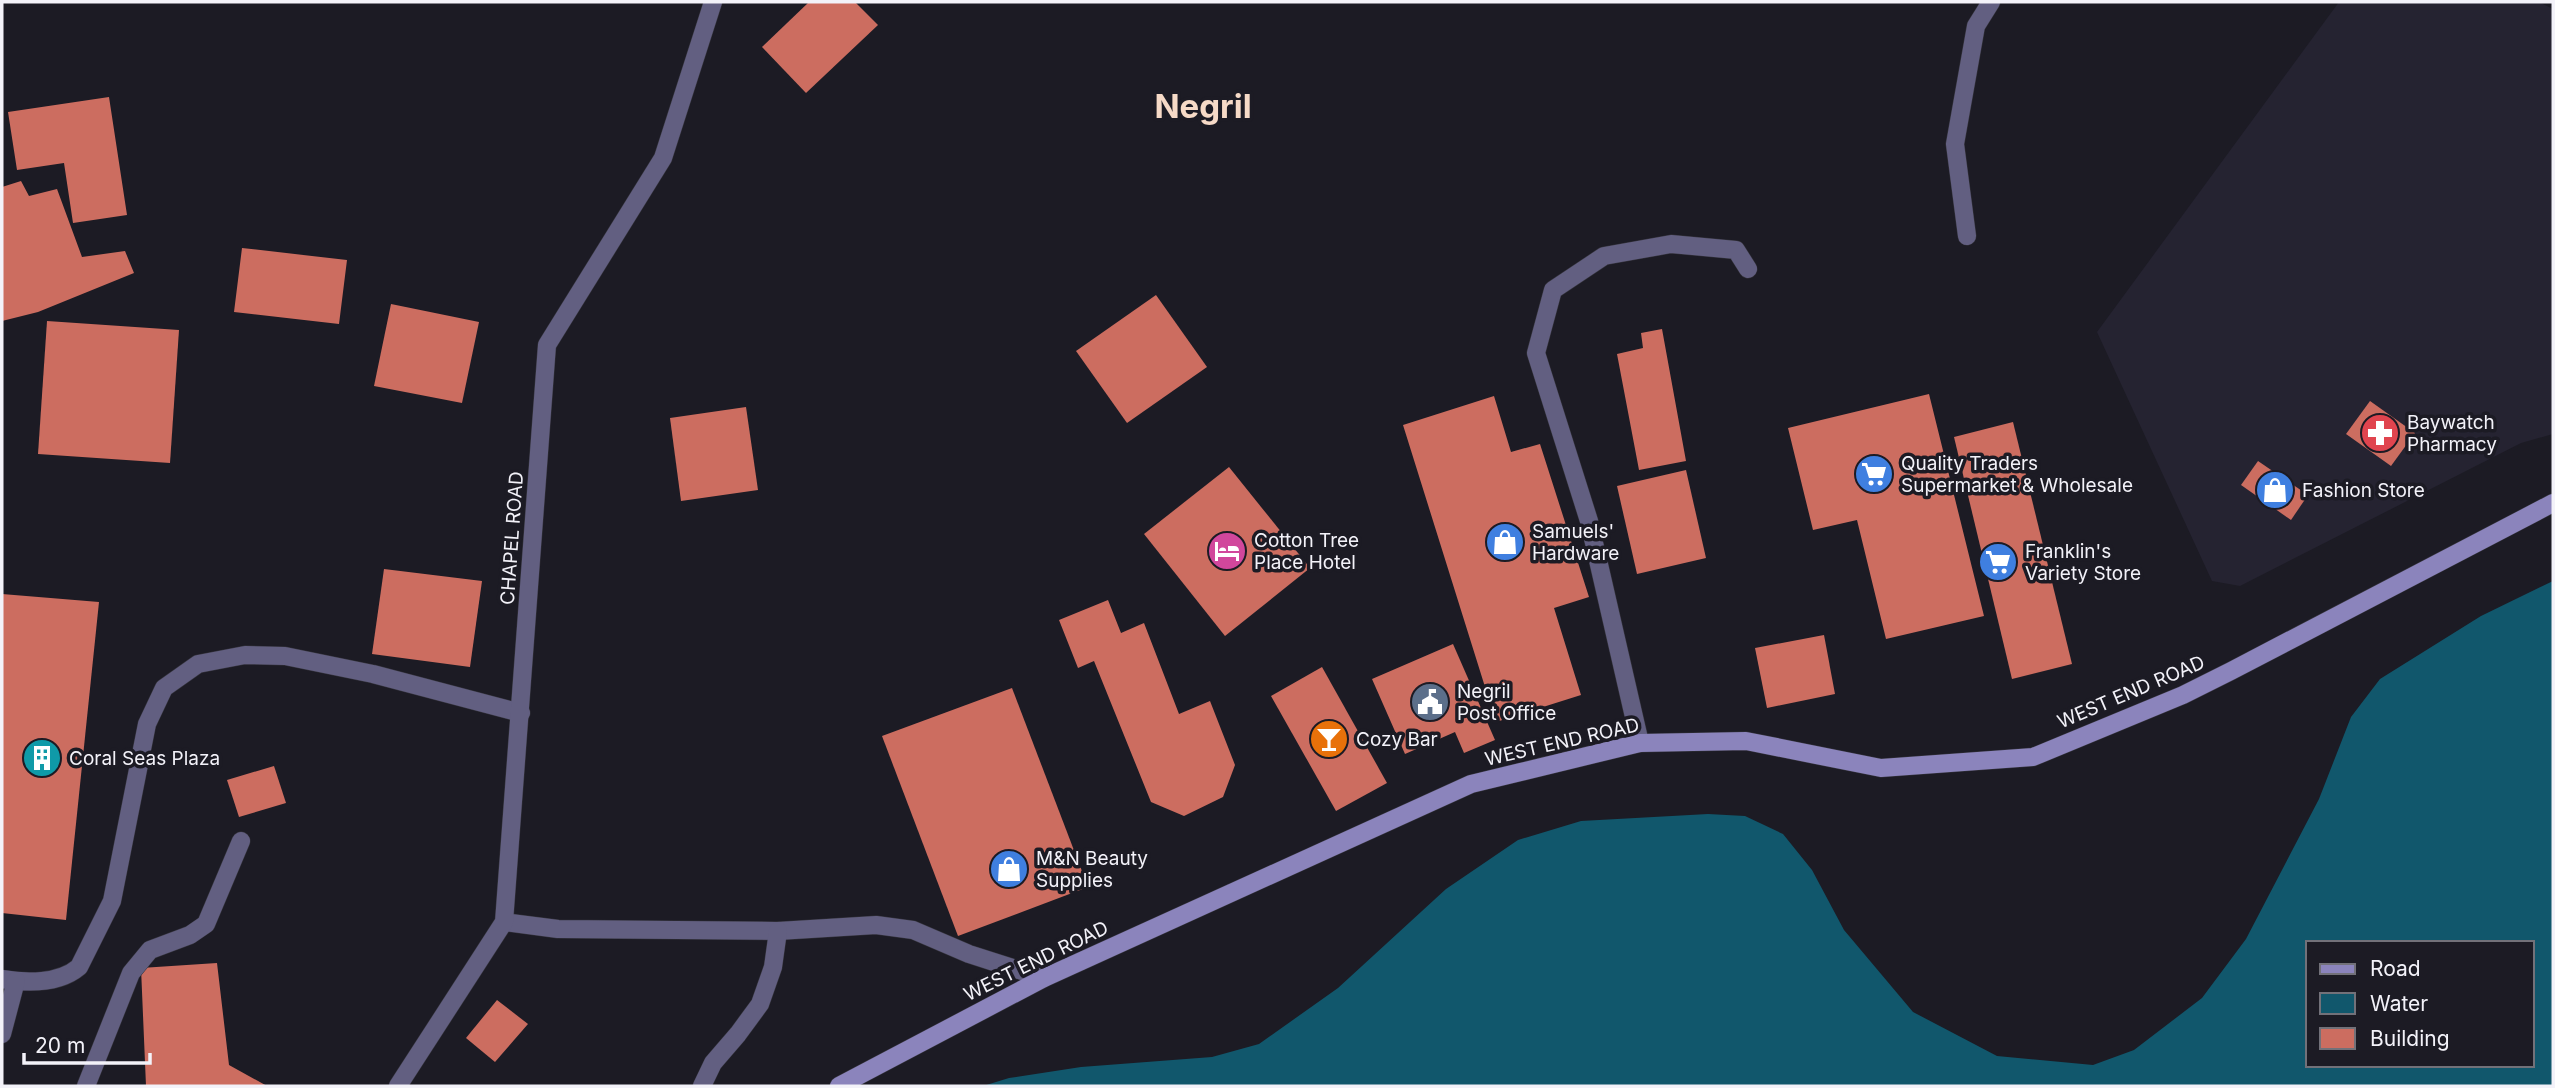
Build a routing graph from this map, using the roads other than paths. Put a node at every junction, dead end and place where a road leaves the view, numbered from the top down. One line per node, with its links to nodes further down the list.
1 (713, 2): 6 (street, CHAPEL ROAD)
2 (1991, 2): 3 (street)
3 (1967, 236)
4 (1748, 269): 7 (street)
5 (2553, 503): 7 (main road, WEST END ROAD)
6 (521, 713): 9 (street, CHAPEL ROAD); 12 (street)
7 (1640, 743): 11 (main road, WEST END ROAD)
8 (241, 841): 14 (street)
9 (504, 922): 10 (street); 15 (street, CHAPEL ROAD)
10 (778, 931): 11 (street); 16 (street)
11 (1044, 978): 17 (main road, WEST END ROAD)
12 (9, 980): 13 (street)
13 (2, 1034)
14 (86, 1086)
15 (398, 1086)
16 (702, 1086)
17 (839, 1086)

